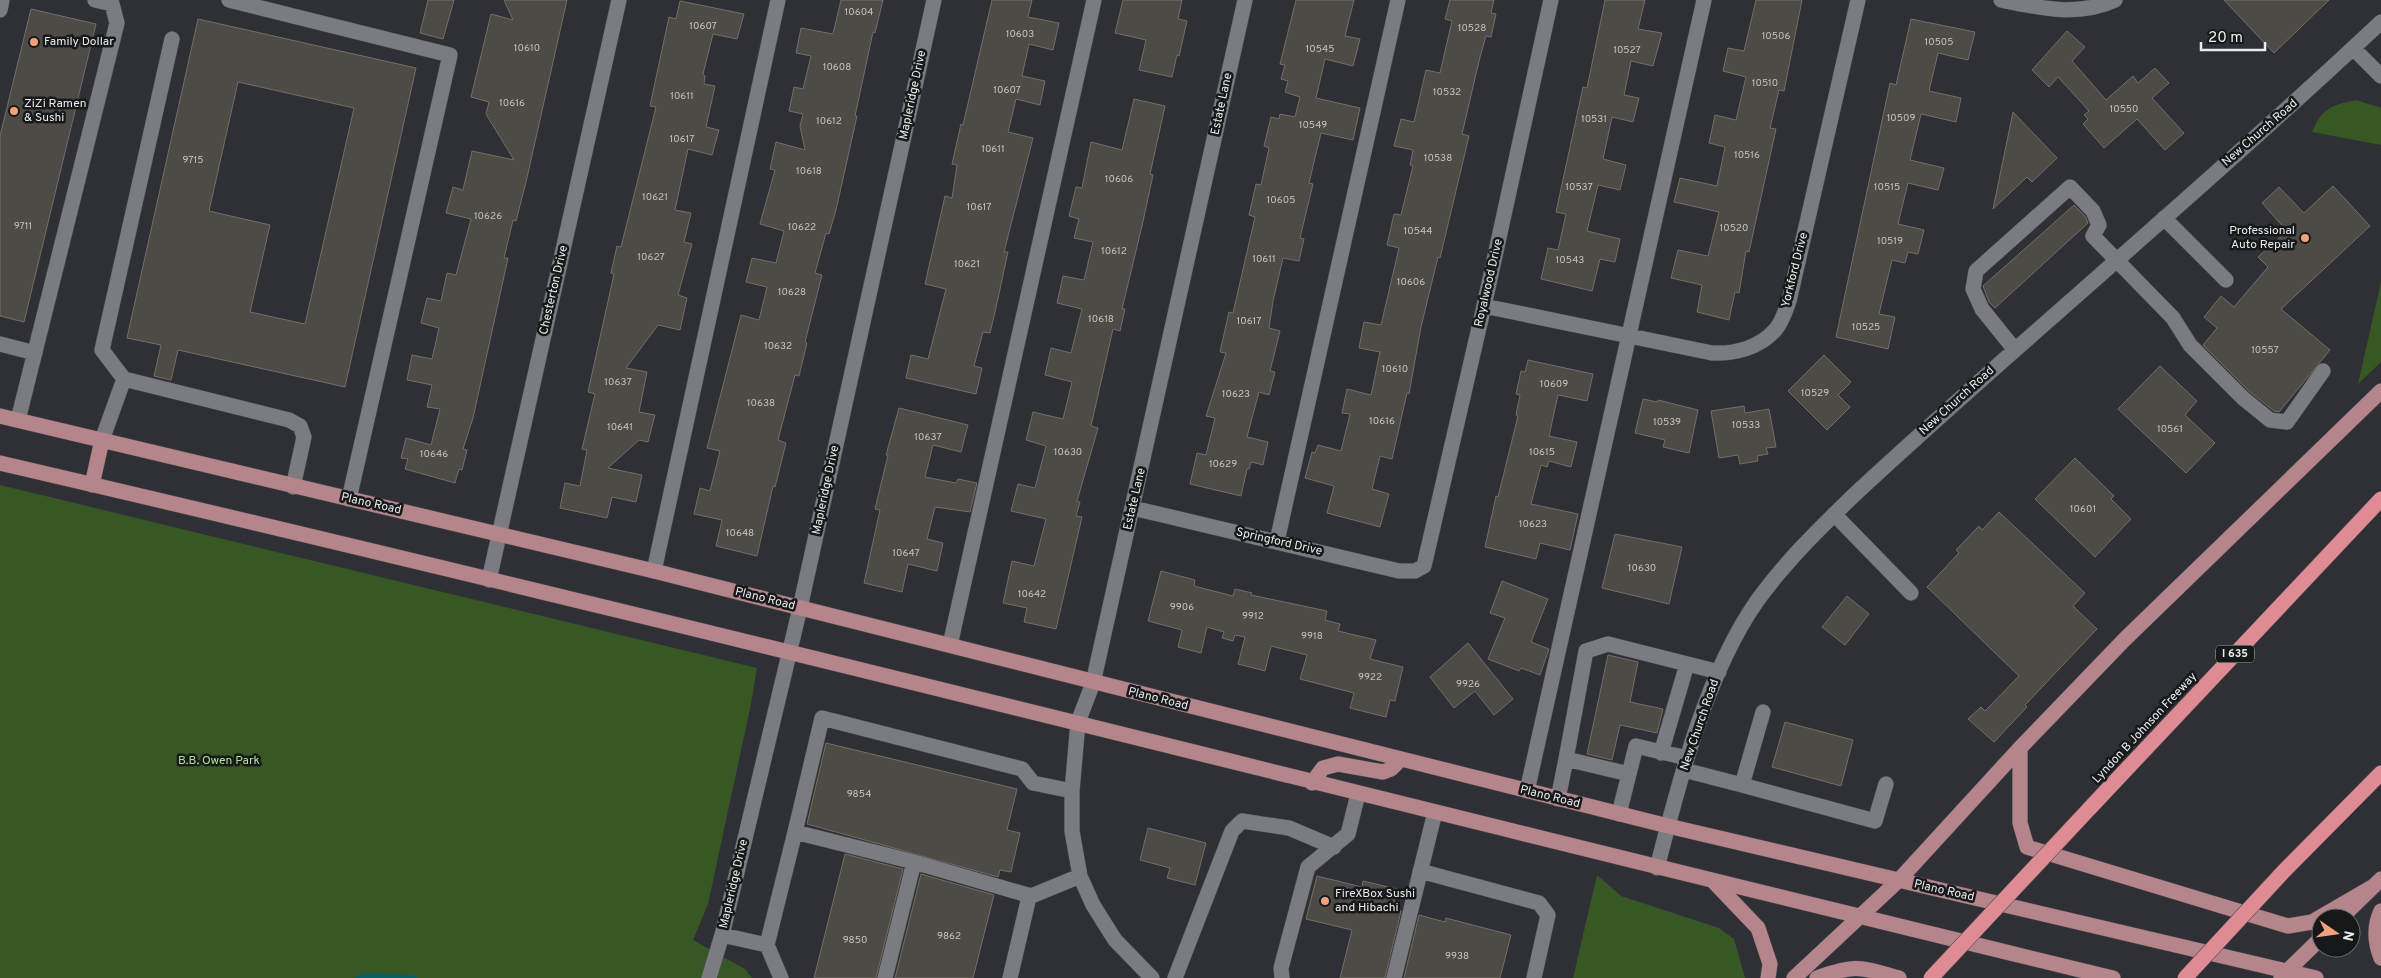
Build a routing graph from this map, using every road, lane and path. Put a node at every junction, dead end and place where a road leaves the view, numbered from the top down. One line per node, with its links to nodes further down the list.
1 (2, 0): 15 (street)
2 (95, 0): 27 (street)
3 (229, 0): 37 (street)
4 (619, 0): 41 (street, Chesterton Drive)
5 (778, 0): 44 (street)
6 (934, 0): 47 (street, Mapleridge Drive)
7 (1094, 0): 48 (street)
8 (1245, 0): 39 (street, Estate Lane)
9 (1398, 0): 42 (street)
10 (1551, 0): 23 (street, Royalwood Drive)
11 (1704, 0): 24 (street)
12 (1858, 0): 24 (street, Yorkford Drive)
13 (2115, 0): 14 (street)
14 (2008, 1)
15 (0, 10)
16 (2381, 22): 18 (street, New Church Road)
17 (172, 39): 29 (street)
18 (2353, 48): 19 (street); 20 (street, New Church Road)
19 (2381, 76)
20 (2164, 218): 21 (street, New Church Road); 22 (street)
21 (2116, 261): 26 (street, New Church Road); 26 (street); 28 (street)
22 (2226, 280)
23 (1484, 306): 24 (street, Yorkford Drive); 43 (street, Royalwood Drive)
24 (1630, 335): 66 (street)
25 (0, 344): 27 (street)
26 (2015, 350): 40 (street, New Church Road)
27 (35, 353): 32 (street)
28 (2323, 372)
29 (124, 380): 33 (street); 36 (street)
30 (2381, 391): 55 (main road)
31 (0, 416): 32 (main road, Plano Road)
32 (18, 420): 33 (main road, Plano Road)
33 (102, 440): 35 (main road); 36 (main road, Plano Road)
34 (0, 463): 35 (main road)
35 (92, 485): 45 (main road)
36 (293, 487): 37 (main road, Plano Road)
37 (349, 499): 41 (main road, Plano Road)
38 (2381, 499): 103 (highway, Lyndon B Johnson Freeway / I 635, bridge)
39 (1133, 508): 42 (street, Springford Drive); 52 (street, Estate Lane)
40 (1834, 514): 46 (street); 51 (street, New Church Road)
41 (499, 535): 44 (main road, Plano Road); 45 (street, Chesterton Drive)
42 (1277, 541): 43 (street, Springford Drive)
43 (1424, 566)
44 (654, 571): 47 (main road, Plano Road)
45 (489, 580): 49 (main road)
46 (1911, 593)
47 (800, 608): 48 (main road, Plano Road); 49 (street, Mapleridge Drive)
48 (950, 645): 52 (main road, Plano Road)
49 (790, 652): 54 (main road); 85 (street, Mapleridge Drive)
50 (1687, 664): 51 (street); 56 (street); 57 (street)
51 (1719, 672): 59 (street, New Church Road)
52 (1093, 683): 54 (street, Estate Lane); 58 (main road, Plano Road)
53 (1763, 712): 64 (street)
54 (1078, 722): 62 (main road); 65 (street, Estate Lane)
55 (2020, 748): 78 (main road); 80 (main road)
56 (1661, 753): 59 (street); 61 (street)
57 (1566, 759): 61 (street); 68 (street)
58 (1400, 760): 62 (main road); 66 (main road, Plano Road)
59 (1685, 764): 64 (street); 71 (street, New Church Road)
60 (2381, 773): 105 (highway, bridge)
61 (1629, 774): 70 (street)
62 (1312, 783): 67 (main road)
63 (1886, 784): 64 (street)
64 (1742, 785)
65 (1072, 791): 72 (street); 77 (street, Estate Lane)
66 (1527, 791): 68 (main road, Plano Road)
67 (1358, 794): 69 (main road); 73 (street)
68 (1558, 799): 70 (main road, Plano Road)
69 (1435, 812): 75 (main road); 76 (street)
70 (1620, 814): 71 (main road, Plano Road)
71 (1668, 826): 75 (street, New Church Road); 78 (main road, Plano Road)
72 (795, 832): 74 (street); 86 (street)
73 (1334, 848): 95 (street); 96 (street)
74 (914, 862): 81 (street); 92 (street)
75 (1657, 868): 79 (main road)
76 (1420, 871): 97 (street); 98 (street)
77 (1080, 876): 81 (street); 94 (street, Estate Lane)
78 (1899, 880): 84 (main road); 89 (main road, Plano Road)
79 (1714, 882): 84 (main road); 99 (main road)
80 (2377, 883): 82 (main road)
81 (1031, 896): 93 (street)
82 (2351, 908)
83 (2381, 911): 88 (main road)
84 (1860, 917): 100 (main road); 104 (main road)
85 (722, 935): 86 (street); 90 (street, Mapleridge Drive)
86 (767, 945): 91 (street)
87 (2311, 948): 89 (main road)
88 (2381, 958)
89 (2283, 975): 106 (main road, Plano Road)
90 (709, 978)
91 (781, 978)
92 (885, 978)
93 (1010, 978)
94 (1152, 978)
95 (1175, 978)
96 (1282, 978)
97 (1394, 978)
98 (1534, 978)
99 (1768, 978)
100 (1794, 978)
101 (1817, 978): 102 (main road)
102 (1899, 978)
103 (1931, 978)
104 (2114, 978)
105 (2185, 978)
106 (2316, 978)

